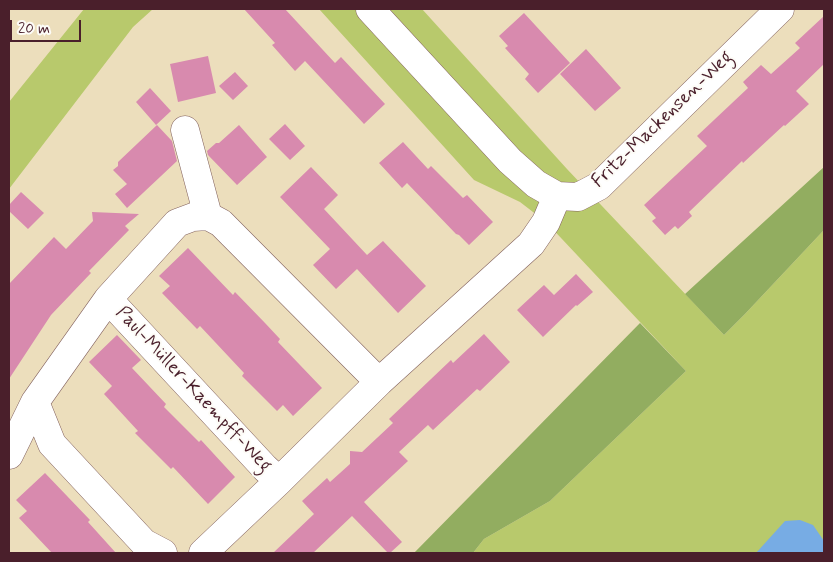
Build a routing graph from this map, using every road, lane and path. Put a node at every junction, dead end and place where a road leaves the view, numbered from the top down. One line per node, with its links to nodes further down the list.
1 (370, 9): 4 (street)
2 (764, 14): 4 (street, Fritz-Mackensen-Weg)
3 (185, 130): 5 (street)
4 (557, 196): 7 (street, Paul-Müller-Kaempff-Weg)
5 (208, 216): 6 (street, Paul-Müller-Kaempff-Weg); 7 (street)
6 (108, 299): 8 (street, Paul-Müller-Kaempff-Weg); 10 (street, Paul-Müller-Kaempff-Weg)
7 (379, 382): 10 (street, Paul-Müller-Kaempff-Weg)
8 (35, 402): 9 (street, Paul-Müller-Kaempff-Weg); 11 (street)
9 (9, 455)
10 (279, 481): 12 (street, Paul-Müller-Kaempff-Weg)
11 (163, 553)
12 (203, 553)

